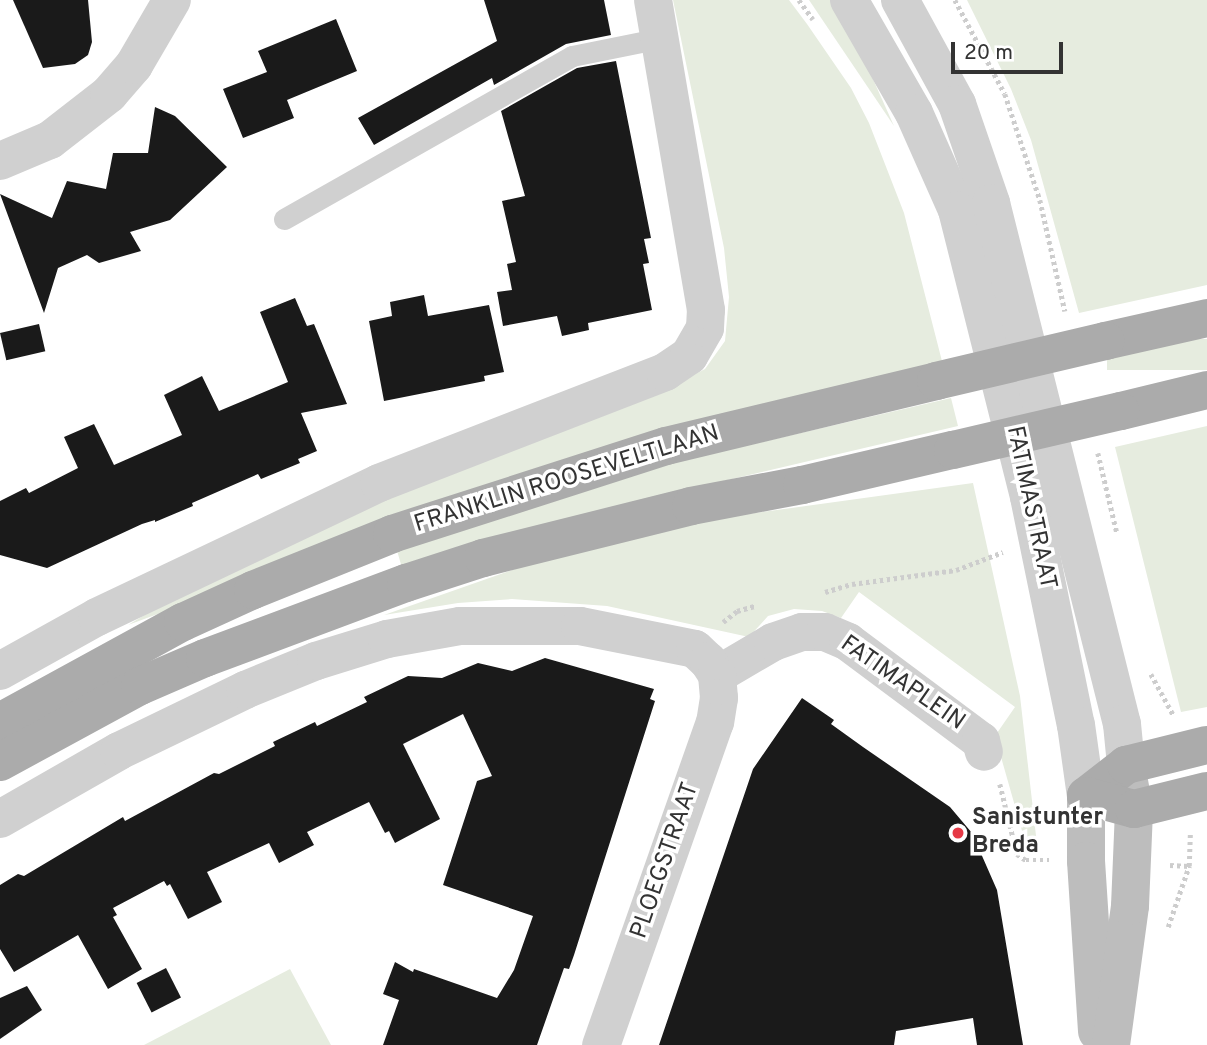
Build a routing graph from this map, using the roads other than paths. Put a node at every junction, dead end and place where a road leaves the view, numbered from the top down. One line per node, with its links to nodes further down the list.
1 (172, 0): 6 (street)
2 (653, 0): 5 (street)
3 (849, 0): 18 (street, FATIMASTRAAT)
4 (900, 0): 16 (street, FATIMASTRAAT)
5 (660, 38): 7 (lane); 11 (street)
6 (0, 160)
7 (284, 219)
8 (1207, 317): 12 (main road, FRANKLIN ROOSEVELTLAAN, bridge)
9 (1207, 390): 15 (main road, FRANKLIN ROOSEVELTLAAN, bridge)
10 (706, 662): 14 (street, FATIMAPLEIN); 20 (street); 21 (street, PLOEGSTRAAT)
11 (0, 671)
12 (0, 722)
13 (1207, 745): 16 (main road)
14 (984, 752)
15 (0, 762)
16 (1126, 765): 18 (main road); 19 (main road, FATIMASTRAAT)
17 (1207, 791): 19 (main road)
18 (1086, 796): 19 (main road); 22 (main road, FATIMASTRAAT)
19 (1134, 808): 23 (main road, FATIMASTRAAT)
20 (0, 819)
21 (601, 1045)
22 (1097, 1045)
23 (1111, 1045)

